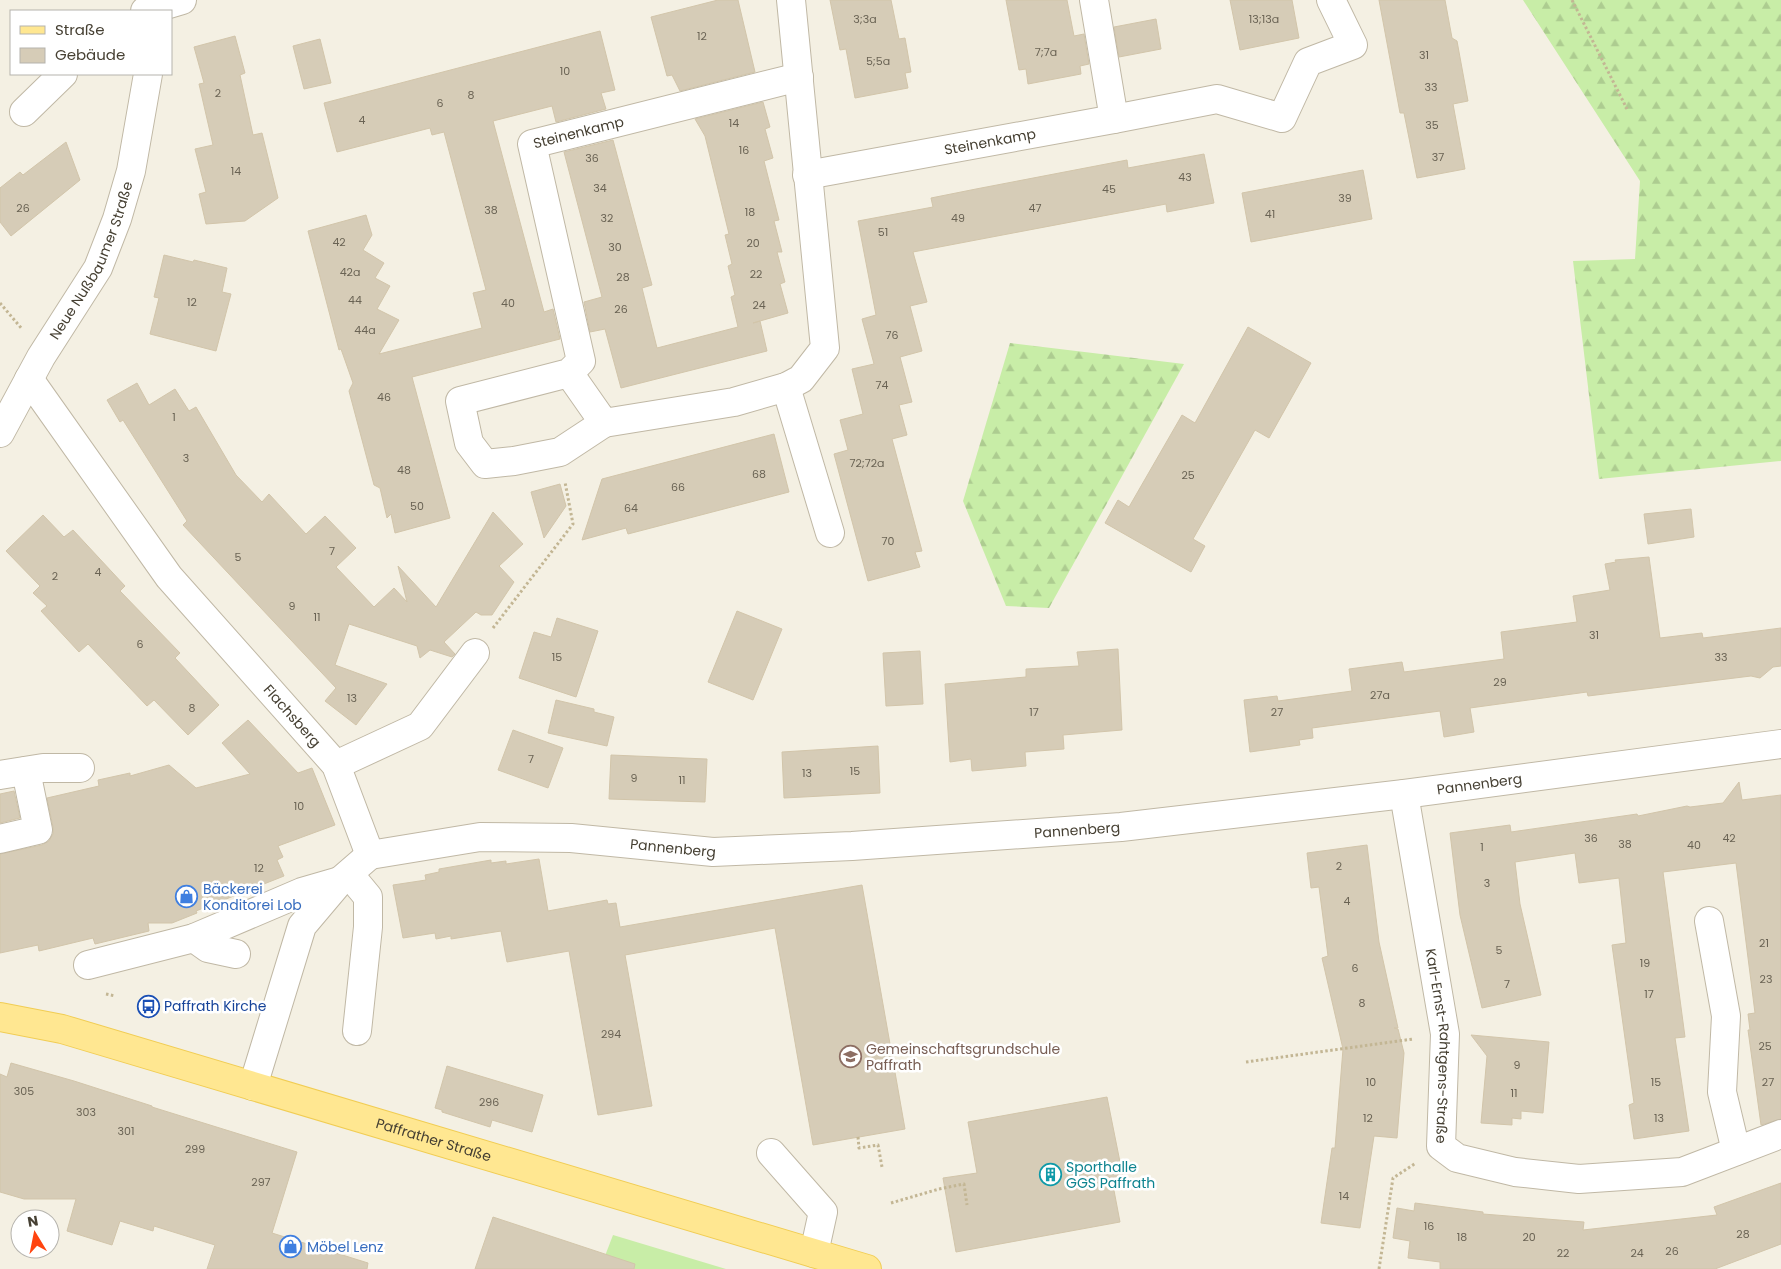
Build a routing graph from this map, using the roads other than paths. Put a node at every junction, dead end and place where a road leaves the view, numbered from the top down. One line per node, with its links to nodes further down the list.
1 (182, 0): 5 (street)
2 (791, 0): 8 (street)
3 (1094, 0): 10 (street)
4 (1331, 0): 10 (street, Steinenkamp)
5 (150, 8)
6 (61, 75): 9 (street)
7 (148, 75): 13 (street, Neue Nußbaumer Straße)
8 (799, 77): 11 (street); 12 (street, Steinenkamp)
9 (24, 112)
10 (1114, 119): 11 (street, Steinenkamp)
11 (807, 175): 14 (street)
12 (569, 373): 15 (street); 15 (street)
13 (29, 379): 16 (street, Neue Nußbaumer Straße); 20 (street, Flachsberg)
14 (786, 387): 15 (street); 17 (street)
15 (604, 423)
16 (0, 433)
17 (830, 533)
18 (475, 653): 20 (street)
19 (1781, 744): 23 (street, Pannenberg)
20 (336, 765): 25 (street, Flachsberg)
21 (80, 768): 22 (street)
22 (13, 773): 24 (street)
23 (1404, 794): 25 (street, Pannenberg); 35 (street, Karl-Ernst-Rahtgens-Straße)
24 (0, 839)
25 (370, 854): 26 (street)
26 (344, 878): 28 (street); 32 (street); 33 (street)
27 (1709, 921): 35 (street)
28 (194, 938): 29 (street); 30 (street)
29 (236, 954)
30 (88, 965)
31 (0, 1017): 33 (main road, Paffrather Straße)
32 (356, 1031)
33 (253, 1086): 37 (main road, Paffrather Straße)
34 (1781, 1134): 35 (street, Karl-Ernst-Rahtgens-Straße)
35 (1736, 1152)
36 (771, 1153): 37 (street)
37 (814, 1254): 38 (main road, Paffrather Straße)
38 (867, 1269)

